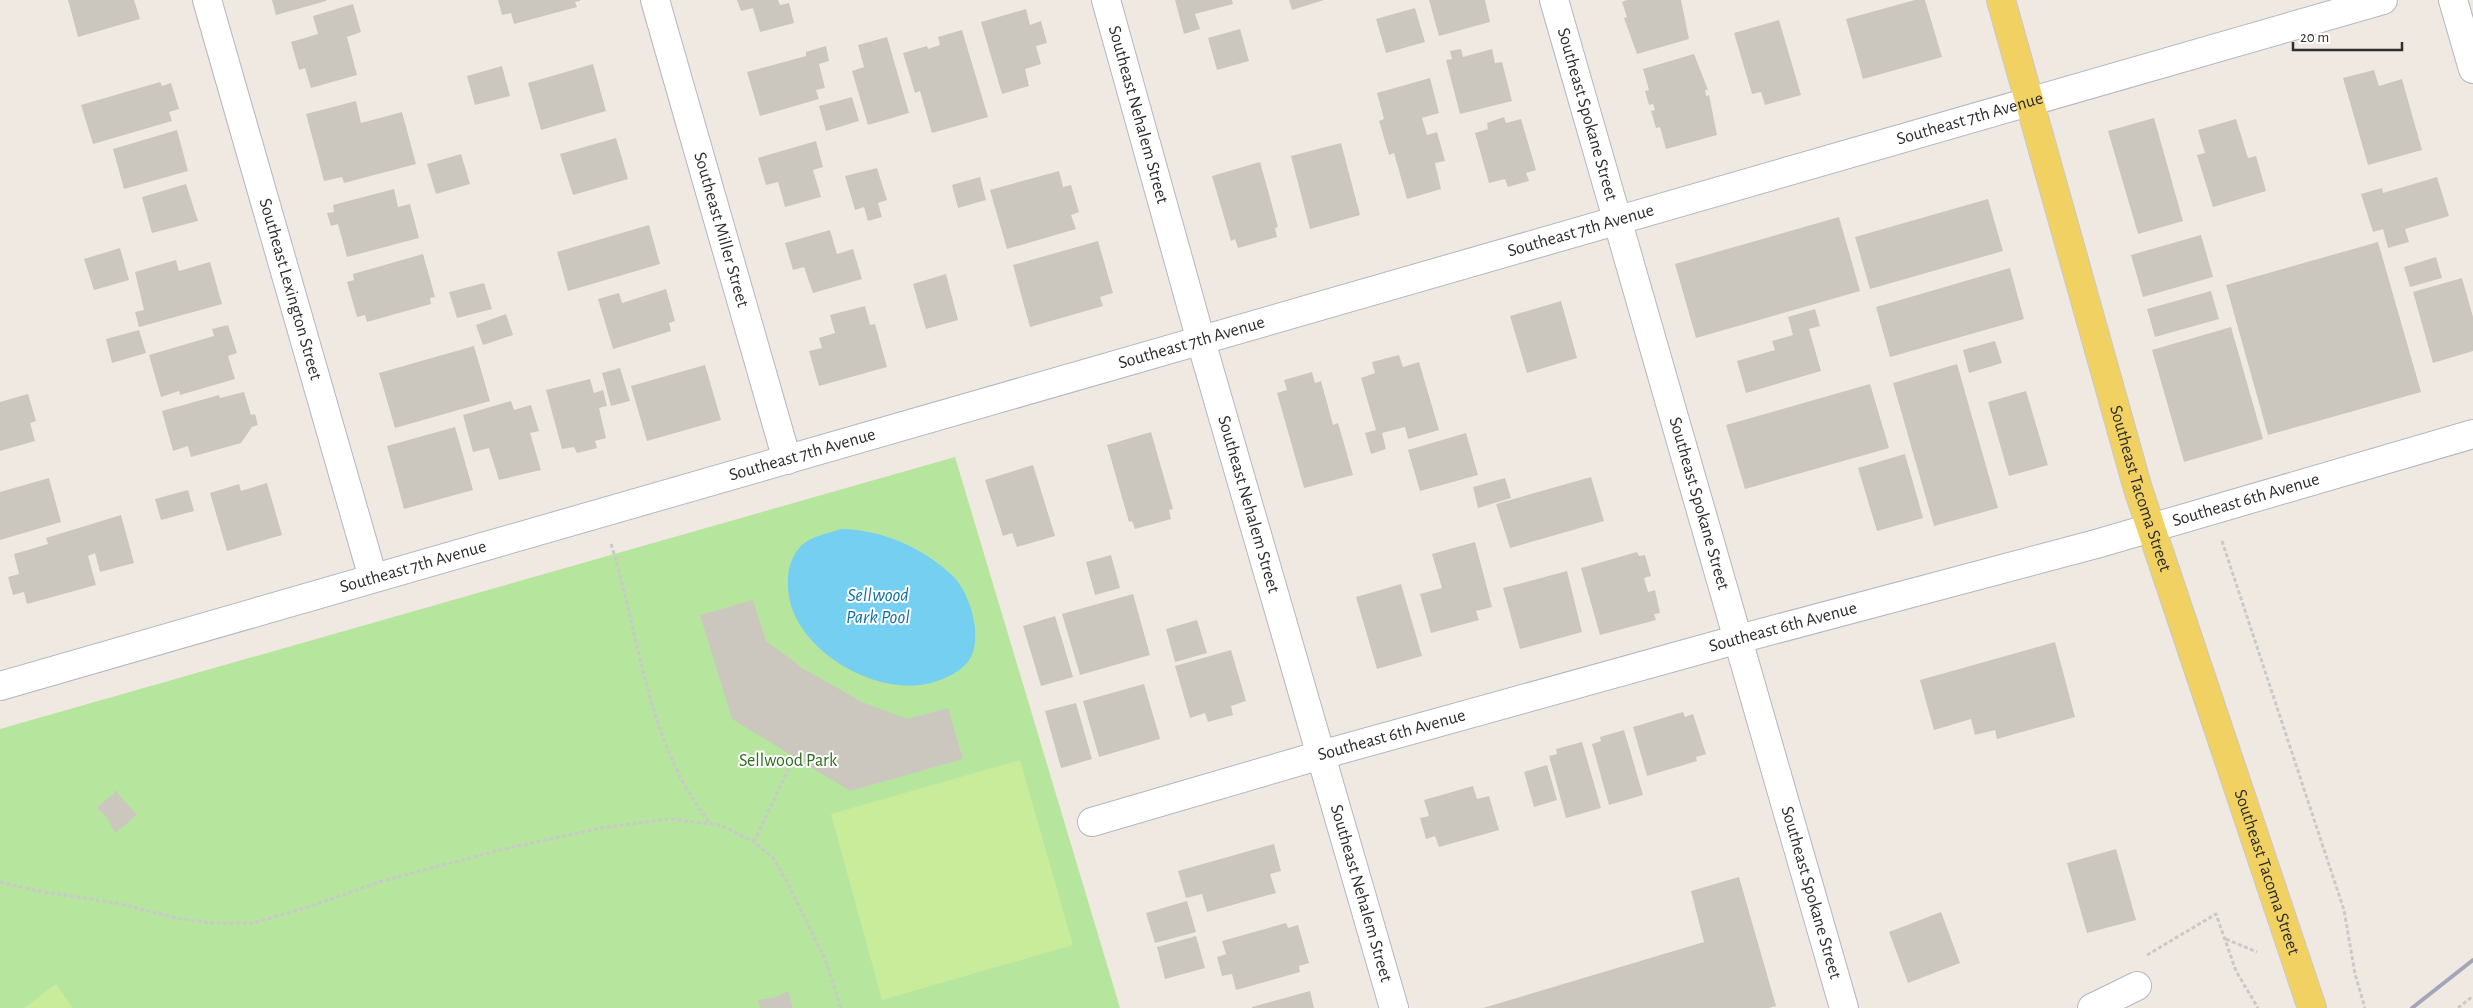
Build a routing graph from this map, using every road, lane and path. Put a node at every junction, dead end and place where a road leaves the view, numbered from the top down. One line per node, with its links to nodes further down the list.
1 (207, 0): 17 (street, Southeast Lexington Street)
2 (655, 0): 13 (street, Southeast Miller Street)
3 (1106, 0): 11 (street, Southeast Nehalem Street)
4 (1554, 0): 10 (street, Southeast Spokane Street)
5 (2001, 0): 9 (main road, Southeast Tacoma Street)
6 (2383, 0): 9 (street, Southeast 7th Avenue)
7 (2453, 0): 8 (street)
8 (2473, 69)
9 (2030, 100): 10 (street, Southeast 7th Avenue); 15 (main road, Southeast Tacoma Street)
10 (1618, 220): 11 (street, Southeast 7th Avenue); 18 (street, Southeast Spokane Street)
11 (1201, 341): 13 (street, Southeast 7th Avenue); 20 (street, Southeast Nehalem Street)
12 (2473, 434): 15 (street, Southeast 6th Avenue)
13 (787, 460): 14 (street, Southeast 7th Avenue)
14 (602, 513): 17 (street, Southeast 7th Avenue); 23 (path)
15 (2151, 528): 18 (street, Southeast 6th Avenue); 33 (main road, Southeast Tacoma Street)
16 (2226, 550): 34 (path)
17 (373, 578): 19 (street, Southeast 7th Avenue)
18 (1739, 639): 20 (street, Southeast 6th Avenue); 30 (street, Southeast Spokane Street)
19 (0, 686)
20 (1321, 755): 22 (street, Southeast 6th Avenue); 29 (street, Southeast Nehalem Street)
21 (794, 757): 24 (path)
22 (1092, 822)
23 (711, 824): 24 (path); 25 (path)
24 (754, 842): 28 (path)
25 (0, 882)
26 (2137, 986): 31 (street); 32 (path)
27 (2473, 996): 35 (path)
28 (840, 1008)
29 (1394, 1008)
30 (1844, 1008)
31 (2092, 1008)
32 (2258, 1008)
33 (2312, 1008)
34 (2365, 1008)
35 (2458, 1008)

